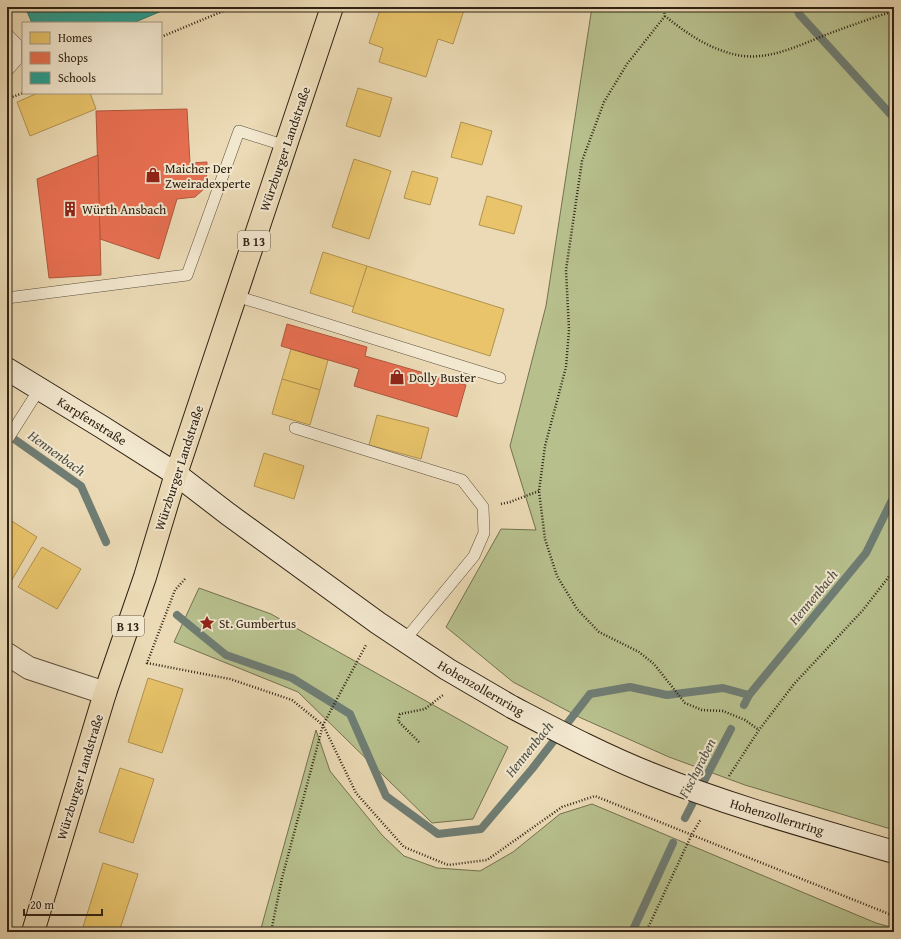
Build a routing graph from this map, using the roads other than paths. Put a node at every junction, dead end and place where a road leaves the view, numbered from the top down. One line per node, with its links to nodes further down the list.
1 (332, 7): 4 (main road, Würzburger Landstraße / B 13)
2 (7, 34): 3 (lane)
3 (7, 71)
4 (286, 146): 5 (main road, Würzburger Landstraße / B 13); 6 (lane)
5 (236, 296): 8 (lane); 12 (main road, Würzburger Landstraße / B 13)
6 (7, 298)
7 (7, 369): 9 (main road, Karpfenstraße)
8 (500, 378)
9 (40, 388): 11 (lane); 12 (main road, Karpfenstraße)
10 (295, 428): 13 (lane)
11 (7, 440)
12 (176, 474): 13 (main road, Hohenzollernring); 15 (main road, Würzburger Landstraße / B 13)
13 (404, 641): 16 (main road, Hohenzollernring, bridge)
14 (7, 654): 15 (main road)
15 (105, 693): 17 (main road, Würzburger Landstraße / B 13)
16 (894, 852)
17 (32, 932)

